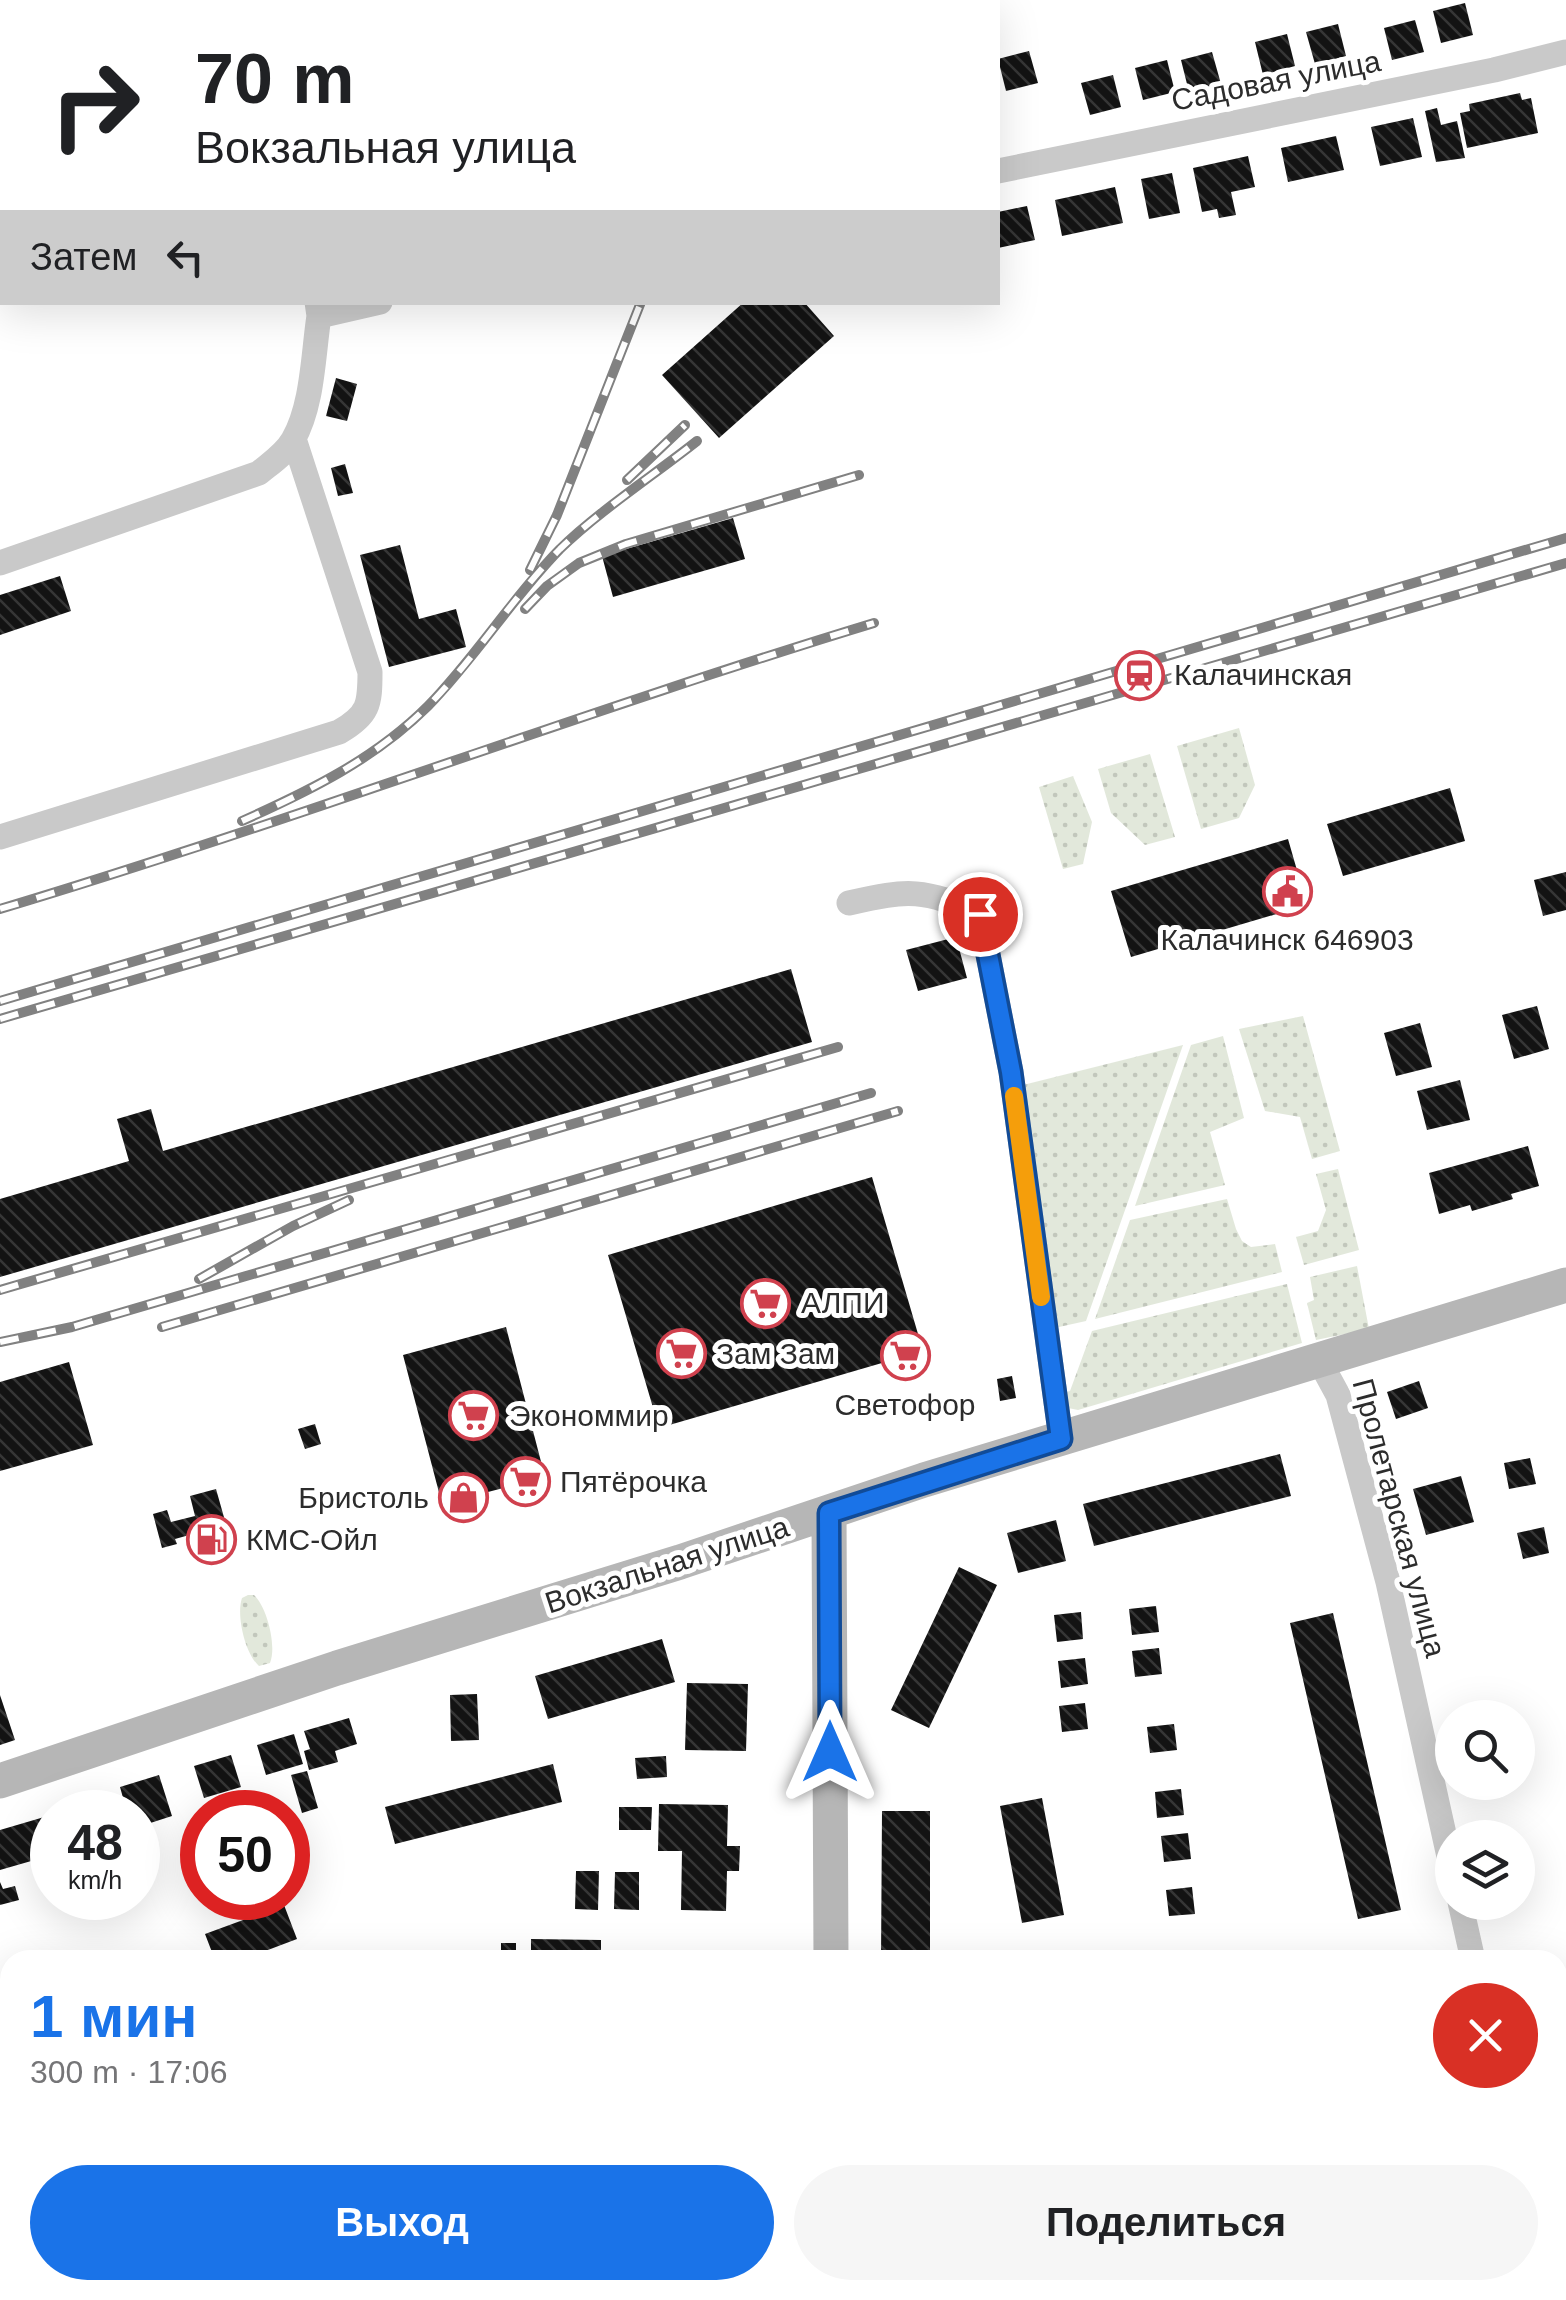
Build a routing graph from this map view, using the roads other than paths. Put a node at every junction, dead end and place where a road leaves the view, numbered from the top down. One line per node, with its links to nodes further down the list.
1 (1566, 52): 2 (street, Садовая улица)
2 (1000, 171)
3 (353, 305): 4 (street)
4 (318, 309): 5 (street)
5 (294, 439): 6 (street); 7 (street)
6 (0, 563)
7 (0, 838)
8 (850, 903): 11 (street)
9 (1566, 1285): 10 (main road, Вокзальная улица)
10 (1318, 1360): 11 (main road, Вокзальная улица); 14 (street, Пролетарская улица)
11 (1061, 1439): 12 (main road, Вокзальная улица)
12 (829, 1513): 13 (main road, Вокзальная улица); 16 (main road)
13 (0, 1781)
14 (1441, 1820)
15 (1464, 1920): 17 (street)
16 (831, 1950)
17 (1470, 1950)

